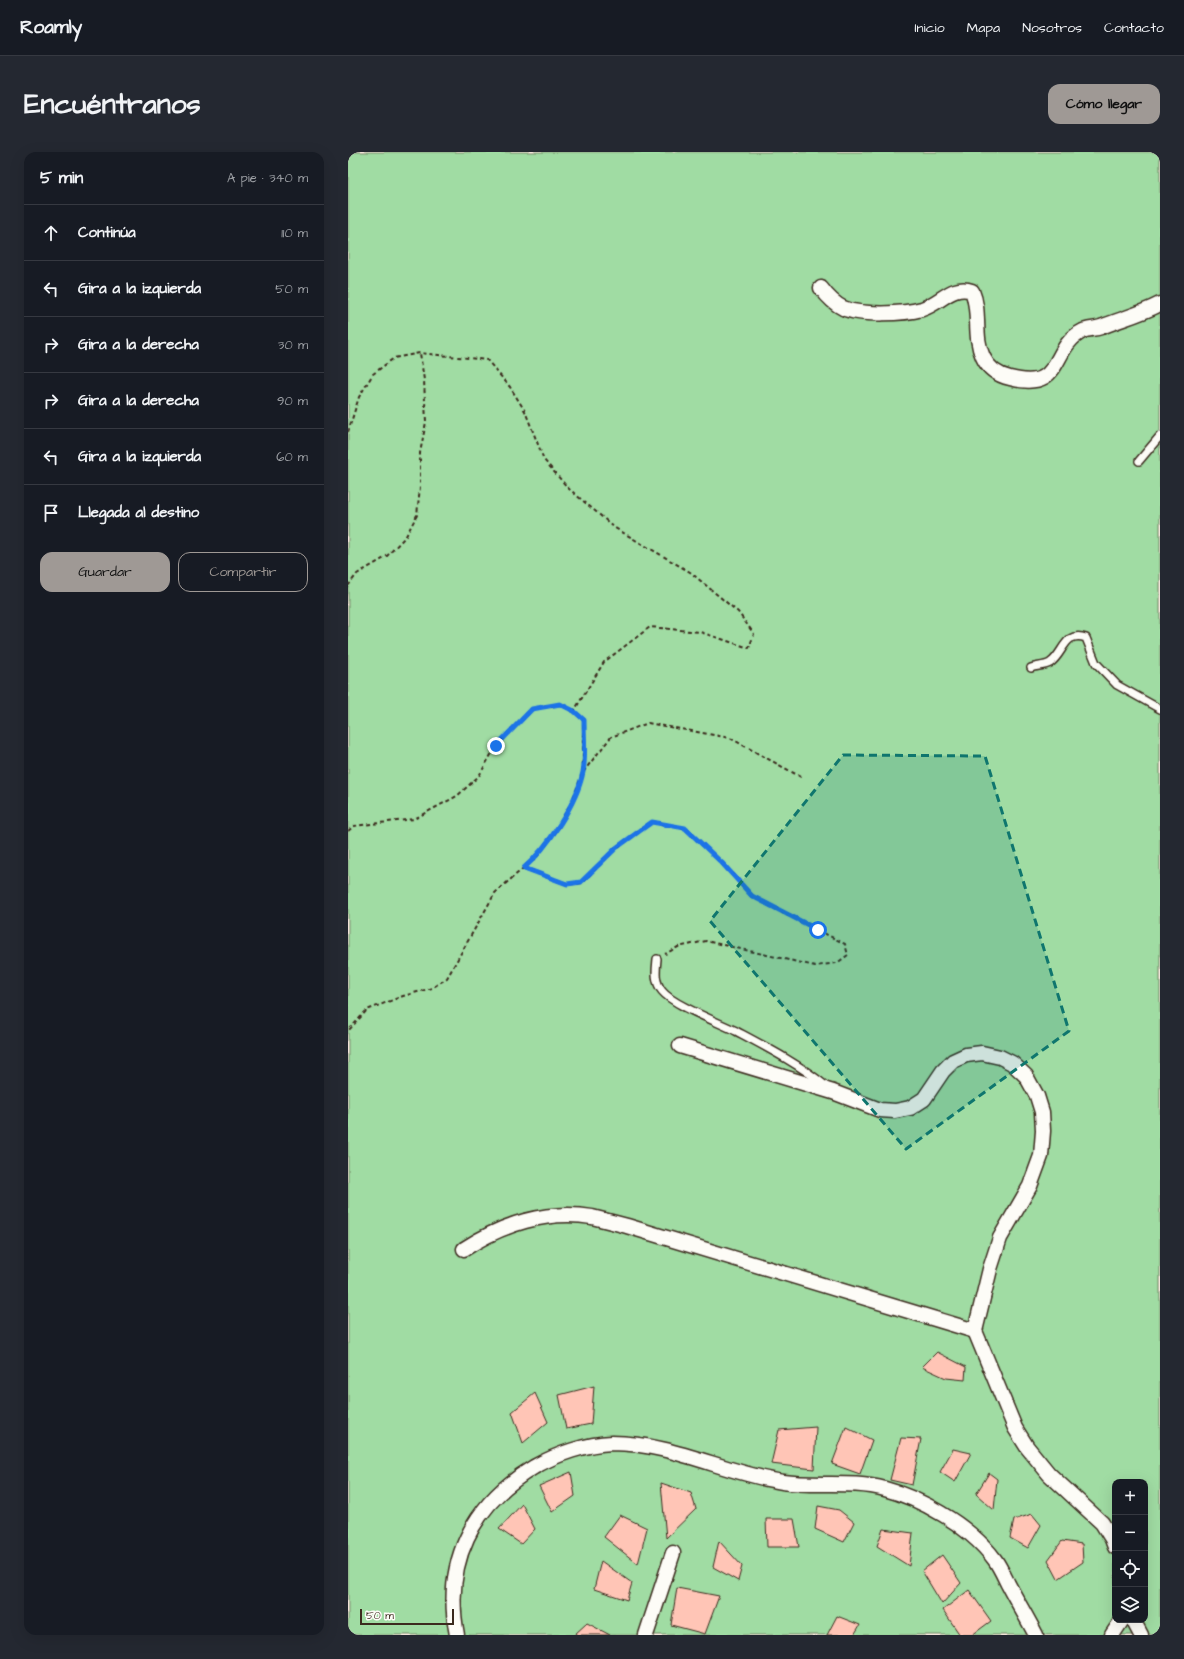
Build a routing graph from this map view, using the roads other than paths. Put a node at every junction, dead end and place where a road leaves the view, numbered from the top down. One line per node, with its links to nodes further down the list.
1 (821, 288): 2 (street)
2 (1160, 304)
3 (1160, 436): 4 (lane)
4 (1139, 461)
5 (1031, 668): 6 (lane)
6 (1160, 709)
7 (657, 959): 9 (lane)
8 (680, 1046): 9 (street)
9 (833, 1092): 11 (street)
10 (464, 1249): 11 (street)
11 (975, 1330): 12 (street)
12 (1112, 1539)
13 (673, 1553): 17 (street)
14 (1120, 1623): 19 (street)
15 (1135, 1623): 20 (street)
16 (457, 1635): 18 (street)
17 (646, 1635)
18 (1036, 1635)
19 (1112, 1635)
20 (1141, 1635)

